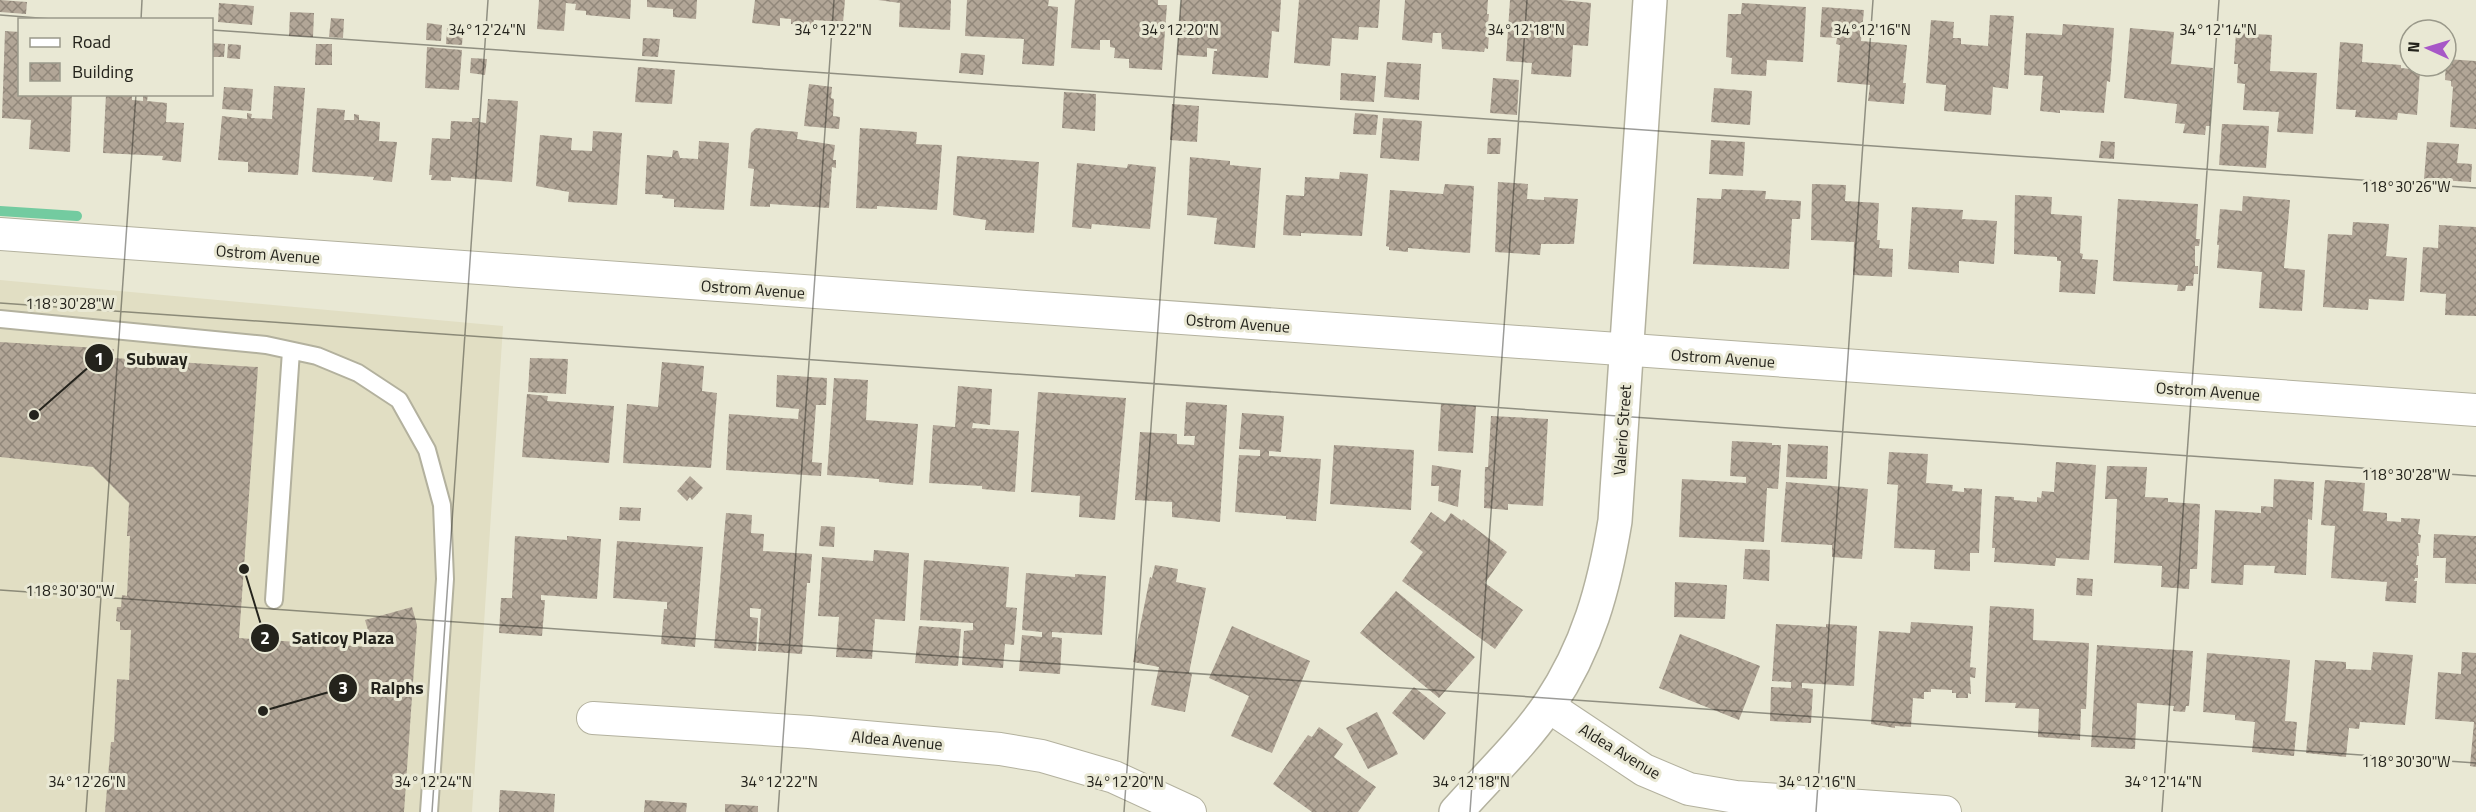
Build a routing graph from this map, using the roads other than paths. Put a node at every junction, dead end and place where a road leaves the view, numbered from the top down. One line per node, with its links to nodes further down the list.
1 (1650, 0): 5 (street, Valerio Street)
2 (0, 234): 5 (street, Ostrom Avenue)
3 (0, 319): 4 (lane)
4 (291, 351): 7 (lane); 10 (lane)
5 (1627, 351): 6 (street, Ostrom Avenue); 8 (street, Valerio Street)
6 (2476, 410)
7 (274, 600)
8 (1548, 706): 12 (street, Valerio Street); 13 (street, Aldea Avenue)
9 (593, 718): 11 (street, Aldea Avenue)
10 (429, 812)
11 (1190, 812)
12 (1456, 812)
13 (1945, 812)

